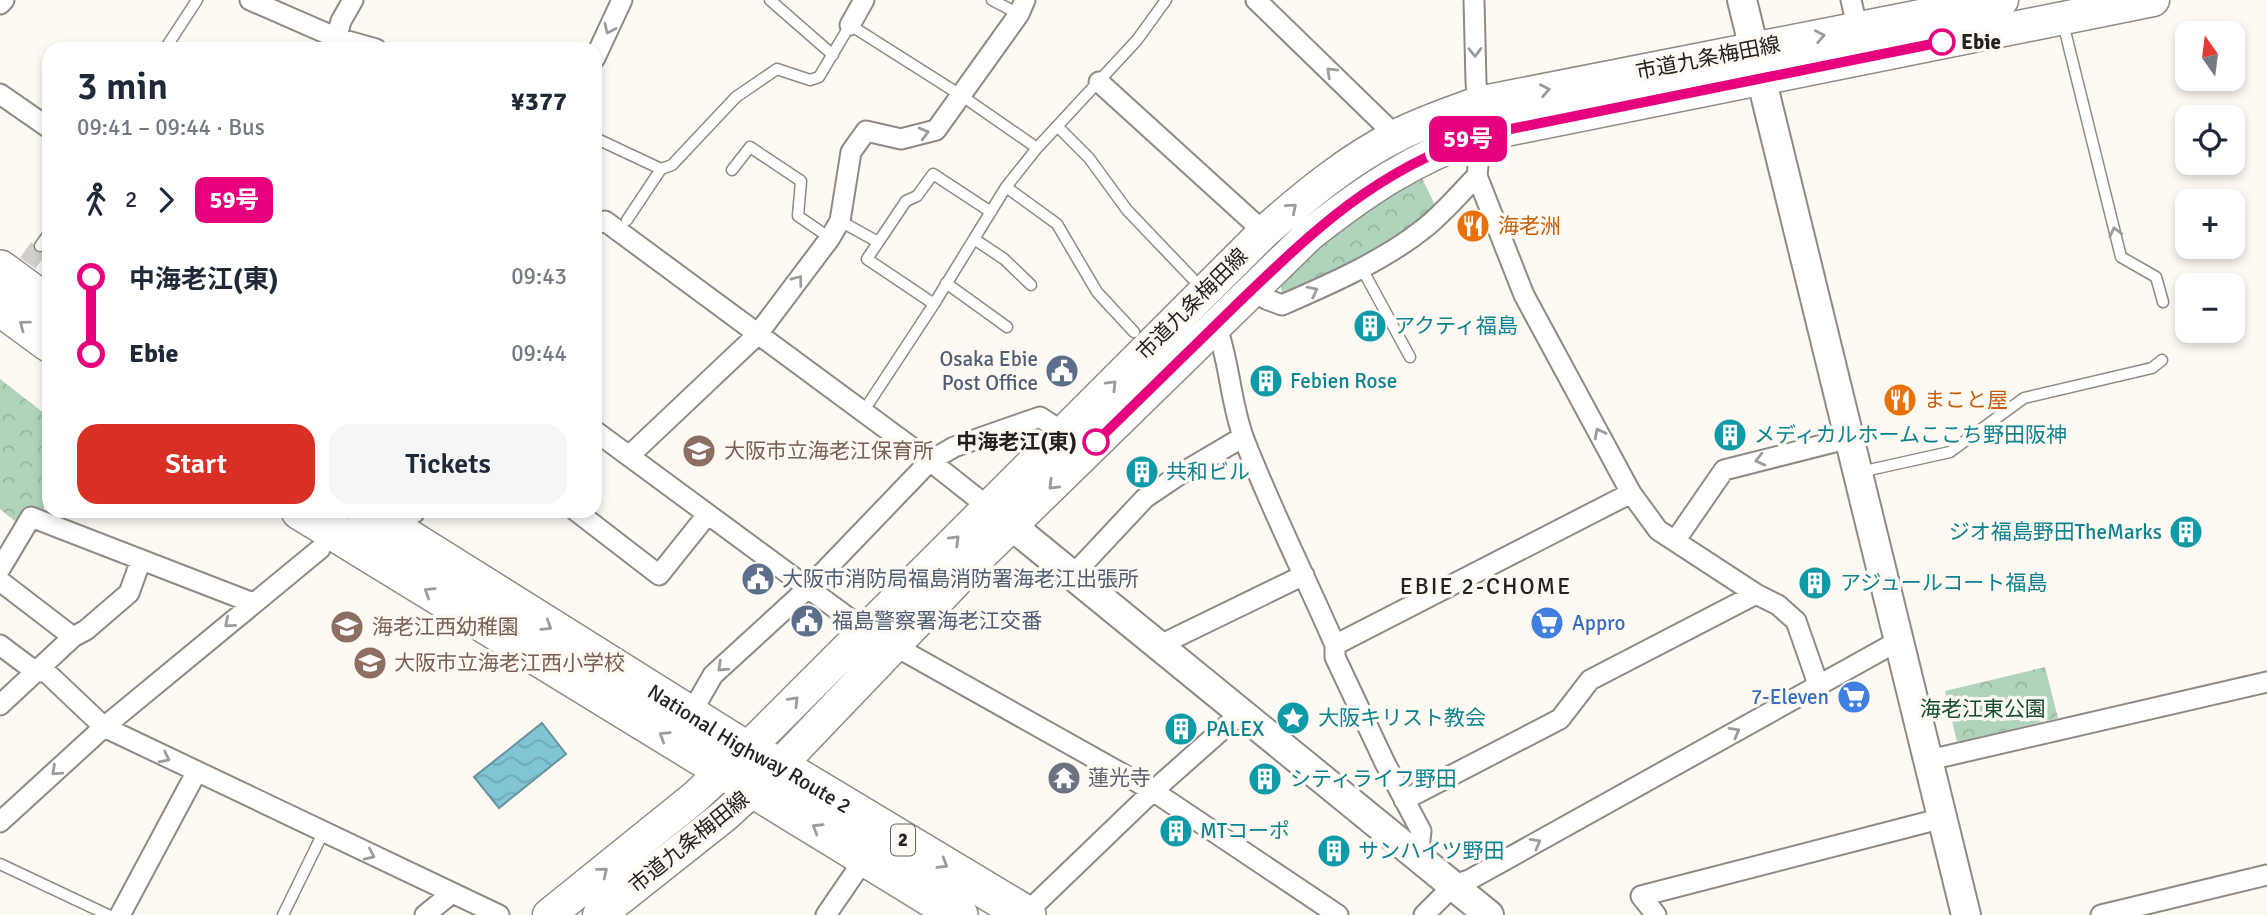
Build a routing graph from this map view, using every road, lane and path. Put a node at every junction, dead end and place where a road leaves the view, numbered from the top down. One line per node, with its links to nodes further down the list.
1 (4, 0): 15 (street)
2 (197, 0): 19 (lane)
3 (250, 0): 20 (street)
4 (353, 0): 21 (street)
5 (622, 0): 22 (street, one-way to 22)
6 (770, 0): 23 (lane)
7 (864, 0): 18 (street)
8 (992, 0): 16 (lane)
9 (1166, 0): 25 (lane)
10 (1256, 0): 32 (street, one-way to 10)
11 (1474, 0): 28 (street, one-way to 28)
12 (1742, 0): 24 (street)
13 (2002, 0): 24 (main road, 市道九条梅田線, one-way to 13)
14 (2153, 0): 17 (main road, 市道九条梅田線)
15 (0, 4)
16 (1022, 7): 27 (street)
17 (2062, 18): 24 (main road, 市道九条梅田線); 55 (lane, one-way to 17)
18 (850, 25): 23 (lane); 27 (lane)
19 (170, 42)
20 (333, 42)
21 (335, 42)
22 (602, 43)
23 (833, 55): 35 (lane)
24 (1757, 64): 28 (main road, 市道九条梅田線, one-way to 24); 31 (main road, 市道九条梅田線); 69 (street)
25 (1099, 82): 30 (lane); 43 (street)
26 (0, 94): 29 (street)
27 (962, 96): 34 (lane); 42 (street, one-way to 27)
28 (1478, 103): 31 (street); 32 (main road, 市道九条梅田線)
29 (42, 123)
30 (1058, 127): 34 (lane); 50 (lane)
31 (1481, 135): 37 (street); 53 (main road, 市道九条梅田線)
32 (1396, 136): 43 (main road, 市道九条梅田線, one-way to 32)
33 (602, 141): 35 (lane)
34 (1037, 148): 38 (lane)
35 (661, 169): 40 (lane)
36 (732, 170): 42 (lane)
37 (1477, 176): 48 (street); 73 (street, one-way to 37)
38 (1006, 187): 39 (lane); 60 (lane)
39 (991, 212): 44 (lane); 45 (lane)
40 (627, 220)
41 (602, 222): 61 (street)
42 (835, 230): 45 (lane); 61 (street, one-way to 42)
43 (1264, 232): 66 (main road, 市道九条梅田線, one-way to 43)
44 (974, 239): 51 (lane); 52 (lane)
45 (878, 242): 56 (lane)
46 (42, 243): 47 (lane)
47 (40, 246)
48 (1360, 267): 53 (street, one-way to 48); 63 (lane)
49 (0, 269): 54 (highway)
50 (1192, 278)
51 (946, 284): 56 (lane); 59 (lane)
52 (1031, 285)
53 (1253, 289): 58 (main road, 市道九条梅田線)
54 (42, 300)
55 (2163, 302)
56 (933, 304): 65 (lane)
57 (0, 307): 62 (highway, one-way to 57)
58 (1216, 325): 68 (street); 75 (main road, 市道九条梅田線, one-way to 75)
59 (1007, 327)
60 (1134, 332)
61 (757, 335): 65 (street); 70 (street)
62 (42, 338)
63 (1410, 357)
64 (2162, 360): 72 (lane)
65 (863, 412): 71 (street)
66 (1064, 433): 71 (street); 75 (main road, 市道九条梅田線)
67 (602, 436): 70 (street)
68 (1244, 437): 83 (street); 84 (street)
69 (1850, 438): 72 (street); 79 (street, one-way to 79)
70 (629, 456): 74 (street)
71 (930, 461): 75 (street); 86 (street)
72 (1859, 473): 91 (street)
73 (1632, 492): 79 (street); 94 (street)
74 (707, 515): 78 (street); 86 (street)
75 (1000, 517): 84 (street); 89 (main road, 市道九条梅田線, one-way to 75); 93 (main road, 市道九条梅田線)
76 (312, 518): 104 (highway, National Highway Route 2 / 2, one-way to 76)
77 (376, 518): 101 (highway, National Highway Route 2 / 2, one-way to 101)
78 (585, 518)
79 (1675, 541): 87 (street)
80 (320, 549): 88 (street)
81 (141, 560): 82 (street); 88 (street); 90 (street)
82 (0, 569)
83 (1304, 575): 94 (street); 95 (street)
84 (1072, 576): 95 (street)
85 (0, 581): 90 (street)
86 (808, 588): 89 (street); 101 (street, one-way to 101)
87 (1756, 594): 98 (street); 108 (street)
88 (253, 603): 102 (street, one-way to 102)
89 (864, 629): 104 (main road, 市道九条梅田線, one-way to 89)
90 (73, 637): 96 (street)
91 (1900, 640): 98 (street); 103 (street)
92 (0, 645): 96 (street)
93 (893, 645): 106 (main road, 市道九条梅田線); 107 (street)
94 (1335, 645): 108 (street)
95 (1158, 646): 100 (street)
96 (36, 672): 99 (street); 102 (street)
97 (2267, 682): 103 (street)
98 (1818, 684): 116 (street, one-way to 98)
99 (0, 705)
100 (1241, 713): 107 (street); 113 (street)
101 (690, 715): 104 (highway, National Highway Route 2 / 2)
102 (104, 727): 105 (street, one-way to 105); 110 (street, one-way to 110)
103 (1929, 760): 109 (street)
104 (734, 761): 106 (highway, National Highway Route 2 / 2); 123 (main road, 市道九条梅田線, one-way to 104)
105 (196, 773): 111 (street); 119 (street)
106 (766, 778): 112 (highway, National Highway Route 2 / 2, one-way to 106); 124 (main road, 市道九条梅田線); 127 (highway, National Highway Route 2 / 2, one-way to 127)
107 (1153, 792): 127 (street); 128 (street)
108 (1404, 800): 113 (street)
109 (1943, 818): 131 (street); 132 (street)
110 (0, 821)
111 (323, 833): 117 (street, one-way to 117); 120 (lane)
112 (865, 858): 125 (street); 126 (highway, National Highway Route 2 / 2)
113 (1418, 858): 116 (street)
114 (0, 864): 118 (lane)
115 (2267, 875): 133 (street)
116 (1454, 885): 129 (street); 130 (street)
117 (452, 893): 121 (street); 122 (street)
118 (108, 915)
119 (120, 915)
120 (283, 915)
121 (425, 915)
122 (499, 915)
123 (550, 915)
124 (599, 915)
125 (826, 915)
126 (958, 915)
127 (1026, 915)
128 (1338, 915)
129 (1424, 915)
130 (1489, 915)
131 (1656, 915)
132 (1966, 915)
133 (2101, 915)

